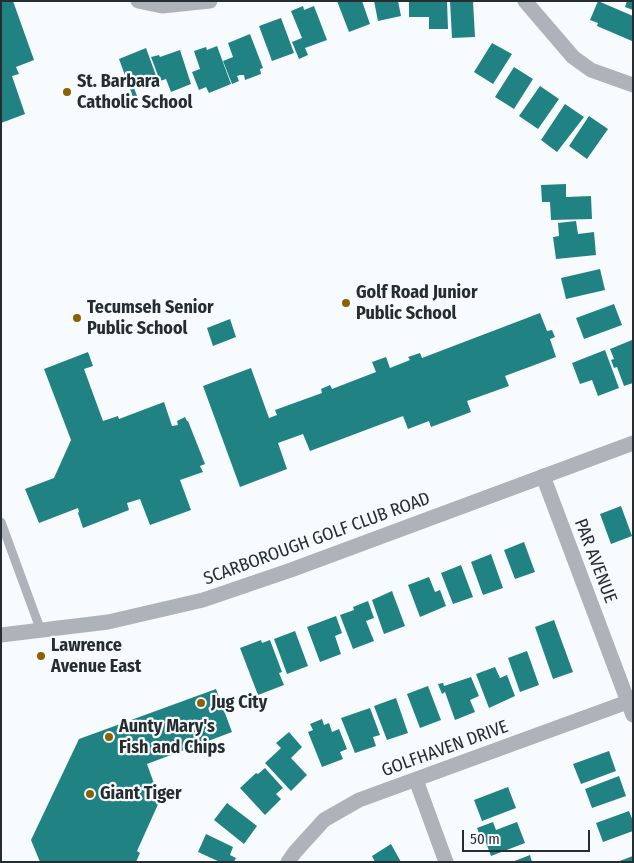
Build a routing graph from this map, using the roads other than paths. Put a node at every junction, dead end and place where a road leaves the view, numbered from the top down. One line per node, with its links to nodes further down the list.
1 (138, 1): 2 (street)
2 (210, 1)
3 (525, 1): 4 (street)
4 (633, 85)
5 (633, 443): 6 (street, SCARBOROUGH GOLF CLUB ROAD)
6 (543, 476): 8 (street, SCARBOROUGH GOLF CLUB ROAD); 10 (street, PAR AVENUE)
7 (1, 522): 8 (lane)
8 (41, 631): 9 (street, SCARBOROUGH GOLF CLUB ROAD)
9 (2, 635)
10 (631, 706): 11 (street, GOLFHAVEN DRIVE)
11 (416, 780): 12 (street, GOLFHAVEN DRIVE); 13 (street)
12 (288, 862)
13 (446, 862)

